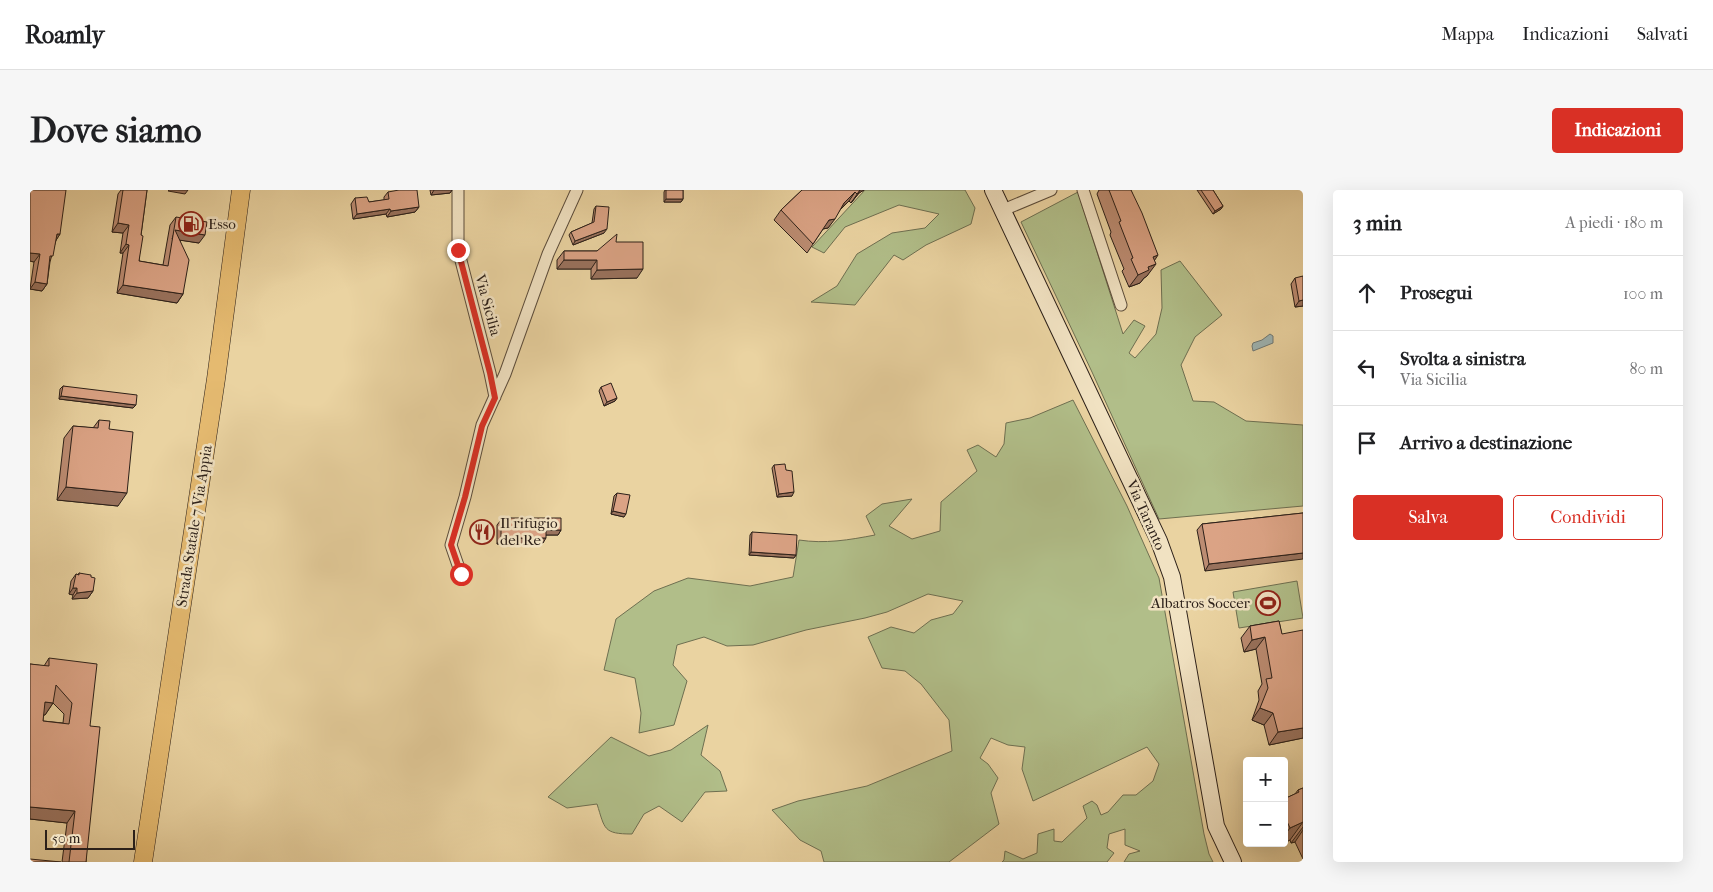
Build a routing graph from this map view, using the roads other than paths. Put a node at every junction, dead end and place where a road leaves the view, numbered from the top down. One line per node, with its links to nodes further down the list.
1 (241, 190): 11 (main road, Strada Statale 7 Via Appia)
2 (458, 190): 9 (street, Via Sicilia)
3 (577, 190): 9 (street)
4 (993, 190): 7 (street, Via Taranto)
5 (1051, 190): 7 (street)
6 (1083, 190): 8 (street)
7 (1003, 210): 12 (street, Via Taranto)
8 (1121, 304)
9 (495, 398): 10 (street)
10 (461, 574)
11 (142, 862)
12 (1233, 862)

